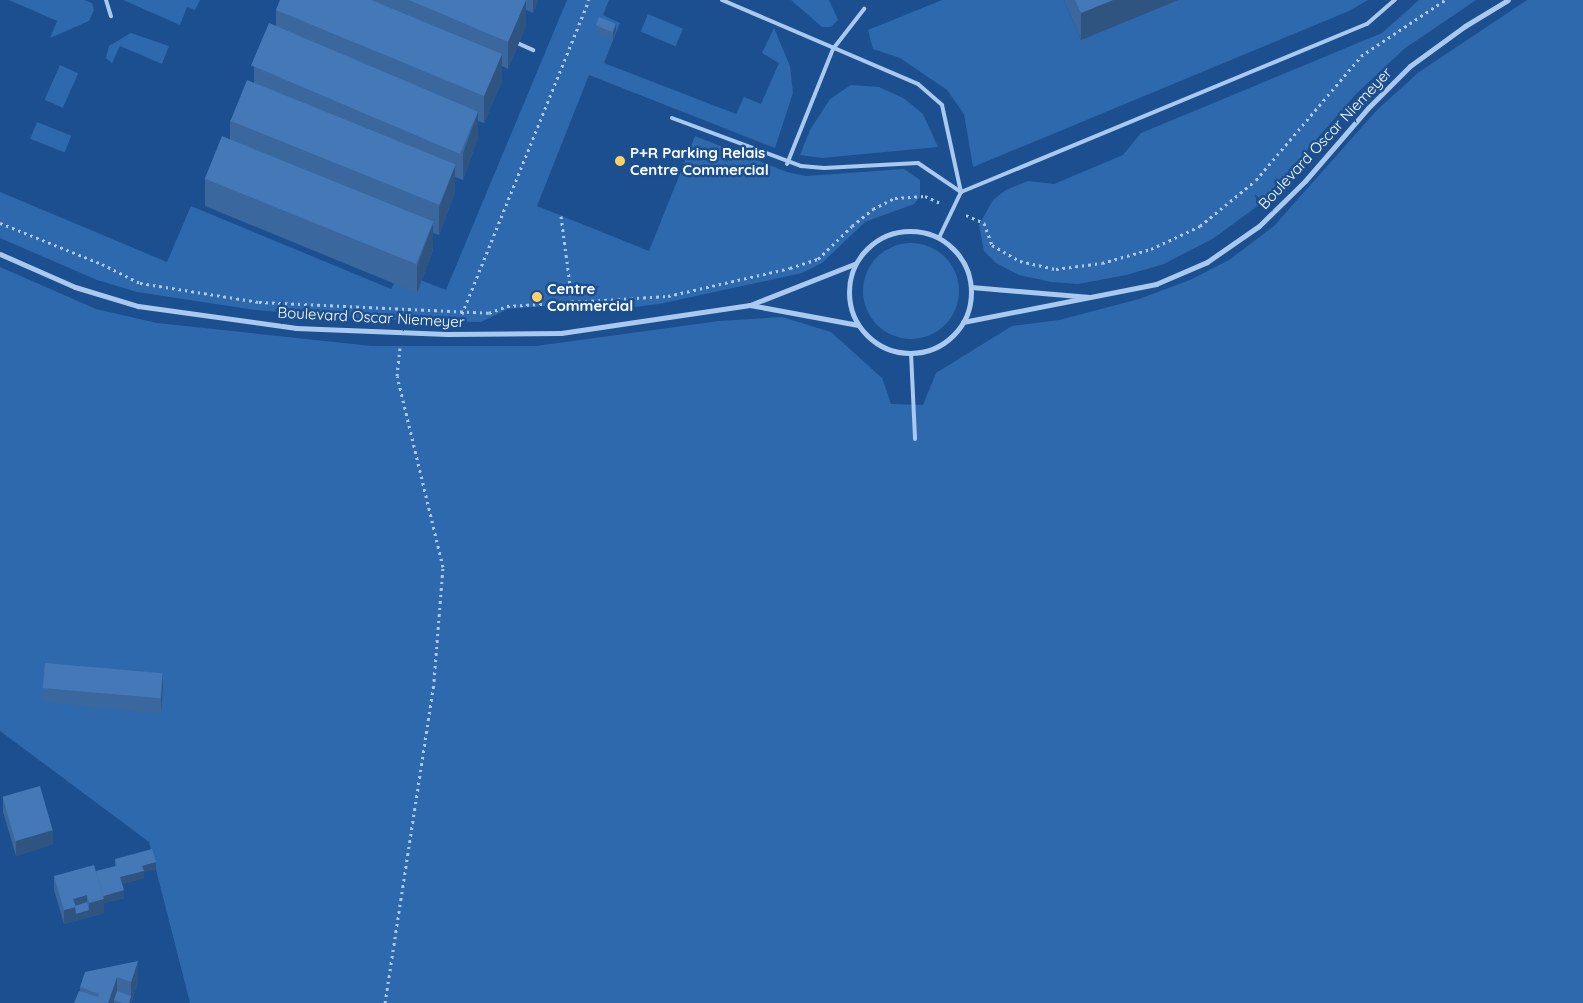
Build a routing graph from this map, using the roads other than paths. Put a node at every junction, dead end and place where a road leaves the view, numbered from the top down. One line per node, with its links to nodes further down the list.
1 (106, 0): 6 (lane)
2 (722, 0): 8 (lane)
3 (1395, 0): 12 (lane)
4 (1508, 0): 17 (street, Boulevard Oscar Niemeyer)
5 (864, 9): 8 (lane)
6 (111, 16)
7 (507, 38): 9 (lane)
8 (833, 49): 11 (lane); 12 (lane)
9 (533, 50)
10 (672, 118): 11 (lane)
11 (787, 164): 12 (lane)
12 (961, 192): 13 (lane)
13 (939, 238): 15 (street); 16 (street)
14 (0, 254): 18 (street, Boulevard Oscar Niemeyer)
15 (854, 264): 18 (street, Boulevard Oscar Niemeyer); 20 (street)
16 (971, 287): 17 (street, Boulevard Oscar Niemeyer); 19 (street)
17 (1098, 298): 19 (street, Boulevard Oscar Niemeyer)
18 (750, 305): 20 (street, Boulevard Oscar Niemeyer)
19 (963, 322): 21 (street)
20 (858, 325): 21 (street)
21 (911, 353): 22 (lane)
22 (915, 439)

